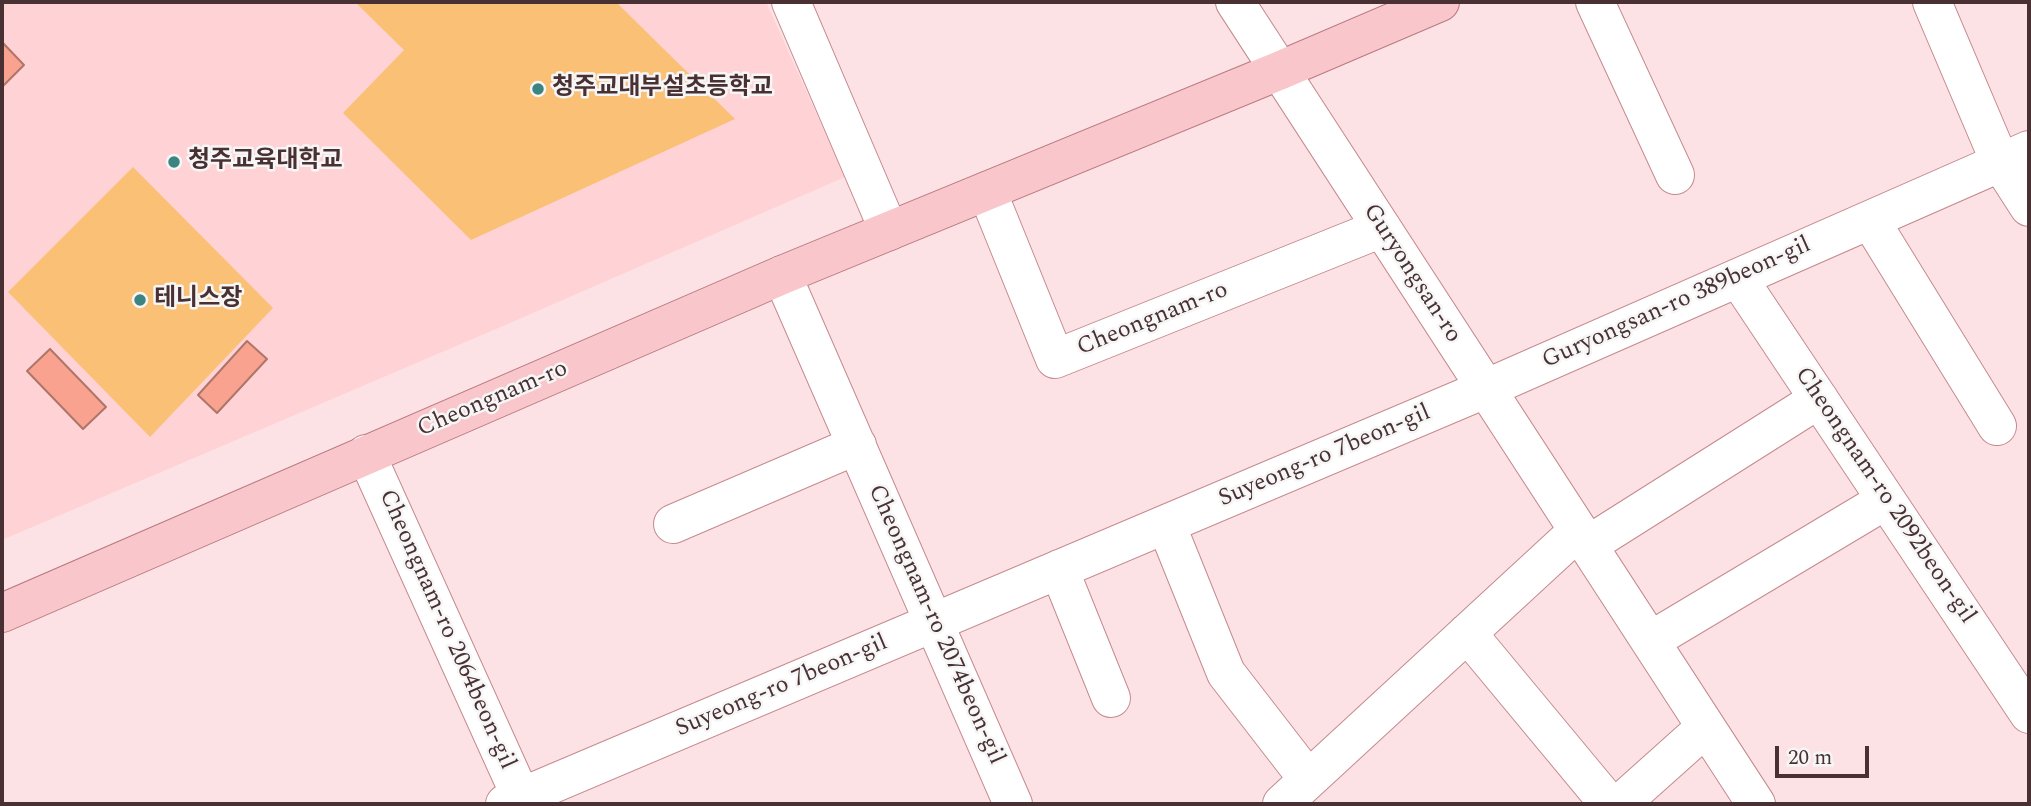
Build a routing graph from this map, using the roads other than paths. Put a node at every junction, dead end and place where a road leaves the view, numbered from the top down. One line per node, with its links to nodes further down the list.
1 (792, 2): 13 (street)
2 (1235, 2): 6 (street, Guryongsan-ro)
3 (1440, 2): 6 (main road, Cheongnam-ro)
4 (1595, 2): 8 (street)
5 (1932, 2): 7 (street)
6 (1280, 70): 9 (main road, Cheongnam-ro); 12 (street, Guryongsan-ro)
7 (2015, 156): 10 (street); 11 (street, Guryongsan-ro 389beon-gil)
8 (1675, 175)
9 (987, 191): 12 (street, Cheongnam-ro); 13 (main road, Cheongnam-ro)
10 (2029, 207)
11 (1870, 220): 15 (street, Guryongsan-ro 389beon-gil); 18 (street)
12 (1382, 229): 16 (street, Guryongsan-ro)
13 (889, 231): 14 (main road, Cheongnam-ro)
14 (782, 275): 19 (street, Cheongnam-ro 2074beon-gil); 20 (main road, Cheongnam-ro)
15 (1738, 278): 16 (street, Guryongsan-ro 389beon-gil); 17 (street, Cheongnam-ro 2092beon-gil)
16 (1485, 389): 23 (street, Suyeong-ro 7beon-gil); 24 (street, Guryongsan-ro)
17 (1819, 399): 21 (street, Cheongnam-ro 2092beon-gil); 24 (street)
18 (1997, 426)
19 (857, 446): 22 (street); 27 (street, Cheongnam-ro 2074beon-gil)
20 (366, 454): 26 (main road, Cheongnam-ro); 34 (street, Cheongnam-ro 2064beon-gil)
21 (1886, 500): 29 (street); 31 (street, Cheongnam-ro 2092beon-gil)
22 (673, 524)
23 (1166, 524): 25 (street, Suyeong-ro 7beon-gil); 33 (street)
24 (1583, 538): 28 (street); 29 (street, Guryongsan-ro)
25 (1059, 569): 27 (street, Suyeong-ro 7beon-gil); 30 (street)
26 (2, 613)
27 (934, 622): 34 (street, Suyeong-ro 7beon-gil); 35 (street, Cheongnam-ro 2074beon-gil)
28 (1467, 633): 33 (street); 36 (street)
29 (1650, 641): 32 (street, Guryongsan-ro)
30 (1111, 698)
31 (2029, 715)
32 (1706, 727): 37 (street); 38 (street, Guryongsan-ro)
33 (1294, 796)
34 (517, 803)
35 (1013, 804)
36 (1609, 804)
37 (1620, 804)
38 (1756, 804)

